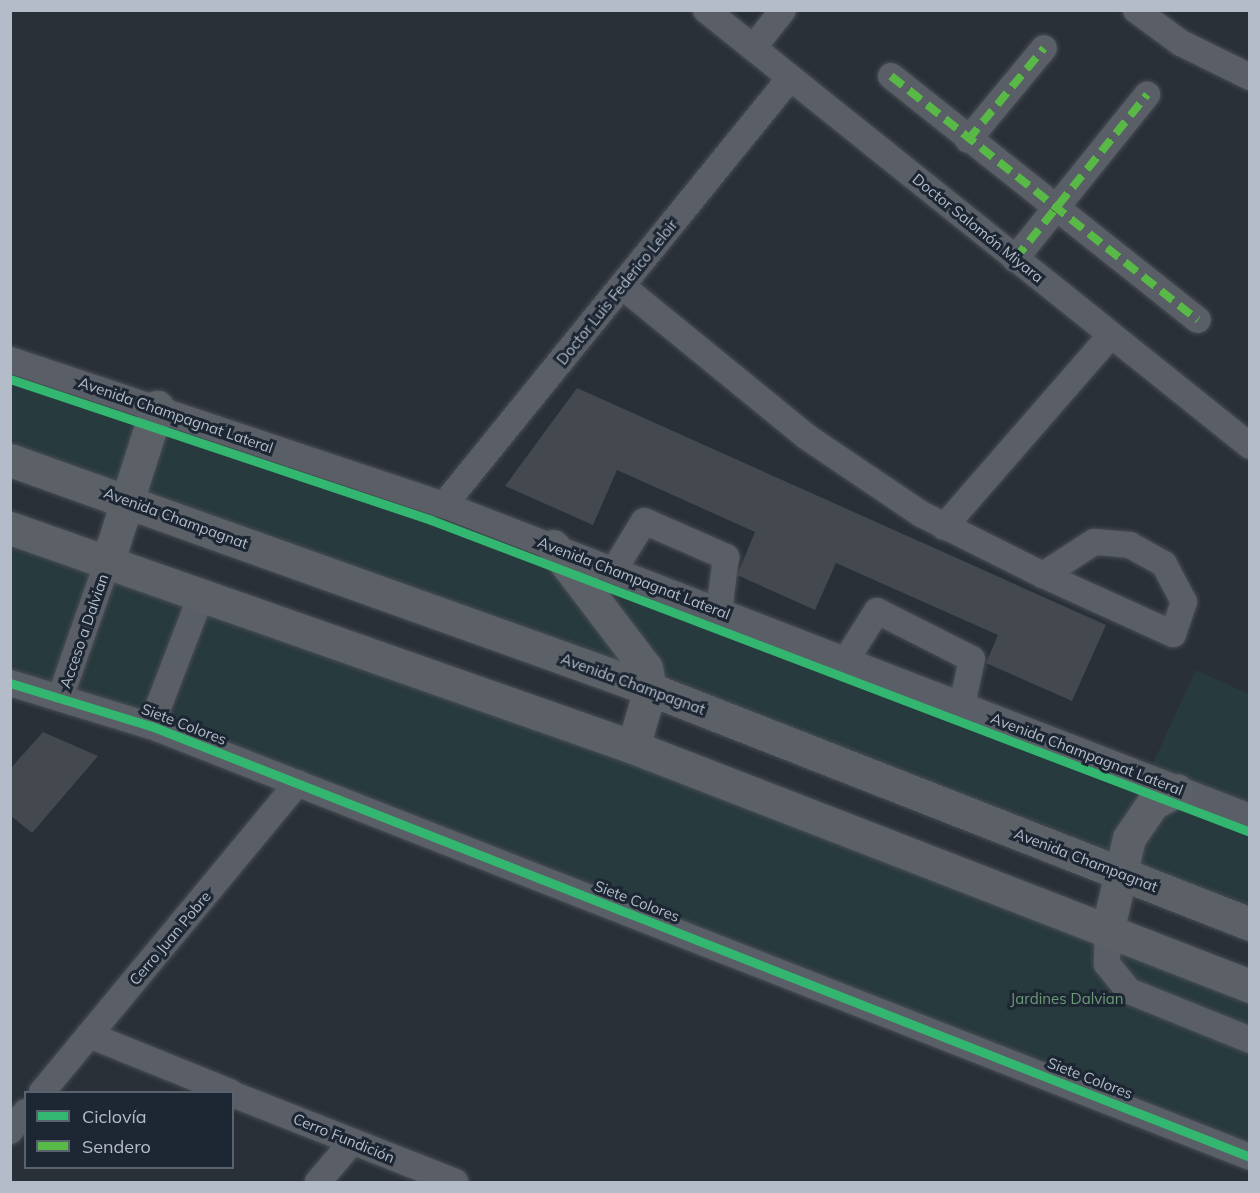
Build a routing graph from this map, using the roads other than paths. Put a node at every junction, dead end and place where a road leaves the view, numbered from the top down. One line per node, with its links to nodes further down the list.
1 (706, 10): 4 (street, Doctor Salomón Miyara)
2 (783, 10): 4 (street)
3 (1136, 10): 7 (street)
4 (753, 48): 8 (street, Doctor Salomón Miyara)
5 (1044, 48): 10 (street)
6 (891, 76): 10 (street)
7 (1250, 77)
8 (790, 78): 12 (street, Doctor Salomón Miyara); 13 (street, Doctor Luis Federico Leloir)
9 (1147, 95): 11 (street)
10 (968, 140): 11 (street)
11 (1054, 210): 12 (street); 14 (street)
12 (1015, 259): 15 (street, Doctor Salomón Miyara)
13 (622, 286): 21 (street, Doctor Luis Federico Leloir); 22 (street)
14 (1198, 320)
15 (1111, 335): 18 (street, Doctor Salomón Miyara); 22 (street)
16 (10, 360): 17 (street, Avenida Champagnat Lateral)
17 (157, 407): 20 (main road); 21 (street, Avenida Champagnat Lateral)
18 (1249, 446)
19 (10, 460): 20 (main road, Avenida Champagnat)
20 (128, 500): 25 (main road); 32 (main road, Avenida Champagnat)
21 (444, 506): 24 (street, Avenida Champagnat Lateral)
22 (944, 527): 27 (street)
23 (10, 528): 25 (main road)
24 (553, 546): 26 (street, Avenida Champagnat Lateral); 32 (main road)
25 (107, 564): 28 (main road); 33 (street, Acceso a Dalvian)
26 (614, 570): 29 (street, Avenida Champagnat Lateral); 29 (street)
27 (1043, 575): 27 (street)
28 (201, 596): 35 (street); 36 (main road)
29 (719, 611): 30 (street, Avenida Champagnat Lateral)
30 (846, 660): 34 (street, Avenida Champagnat Lateral); 34 (street)
31 (10, 682): 33 (street, Siete Colores)
32 (650, 689): 36 (main road); 40 (main road, Avenida Champagnat)
33 (60, 698): 35 (street, Siete Colores)
34 (962, 705): 38 (street, Avenida Champagnat Lateral)
35 (151, 726): 37 (street, Siete Colores)
36 (633, 747): 42 (main road)
37 (298, 783): 44 (street, Cerro Juan Pobre); 52 (street, Siete Colores)
38 (1177, 790): 39 (street, Avenida Champagnat Lateral); 40 (main road)
39 (1250, 817)
40 (1119, 873): 41 (main road, Avenida Champagnat); 42 (main road)
41 (1250, 924)
42 (1108, 928): 43 (main road); 45 (street)
43 (1250, 986)
44 (89, 1035): 46 (street, Cerro Juan Pobre); 47 (street, Cerro Fundición)
45 (1250, 1040)
46 (43, 1091)
47 (226, 1091)
48 (234, 1094): 51 (street, Cerro Fundición)
49 (24, 1114): 50 (street)
50 (10, 1131)
51 (352, 1142): 53 (street); 54 (street, Cerro Fundición)
52 (1250, 1157)
53 (318, 1182)
54 (455, 1182)

